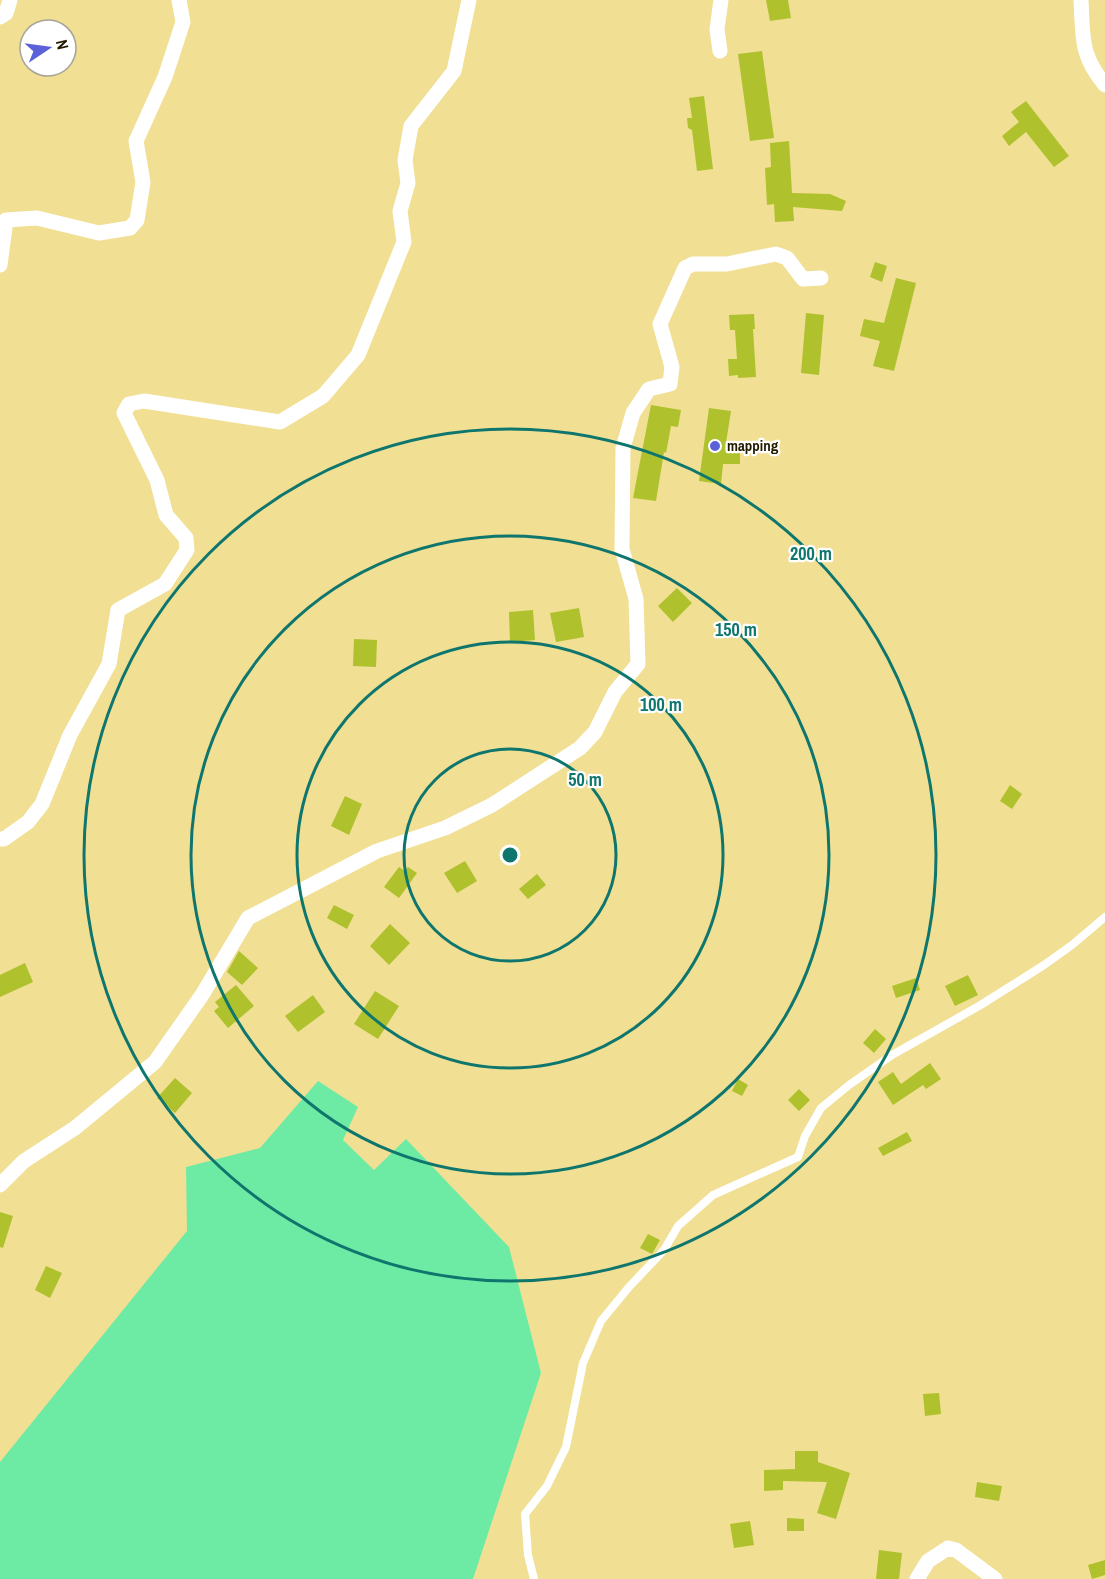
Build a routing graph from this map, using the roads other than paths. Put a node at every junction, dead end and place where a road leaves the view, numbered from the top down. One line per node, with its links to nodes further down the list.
1 (10, 0): 6 (street)
2 (179, 0): 9 (street)
3 (469, 0): 11 (street)
4 (721, 0): 7 (street)
5 (1081, 0): 8 (street)
6 (0, 17)
7 (720, 51)
8 (1105, 86)
9 (0, 265)
10 (821, 278): 13 (street)
11 (0, 839)
12 (1105, 917): 14 (lane)
13 (0, 1185)
14 (534, 1579)
15 (917, 1579): 16 (street)
16 (995, 1579)

